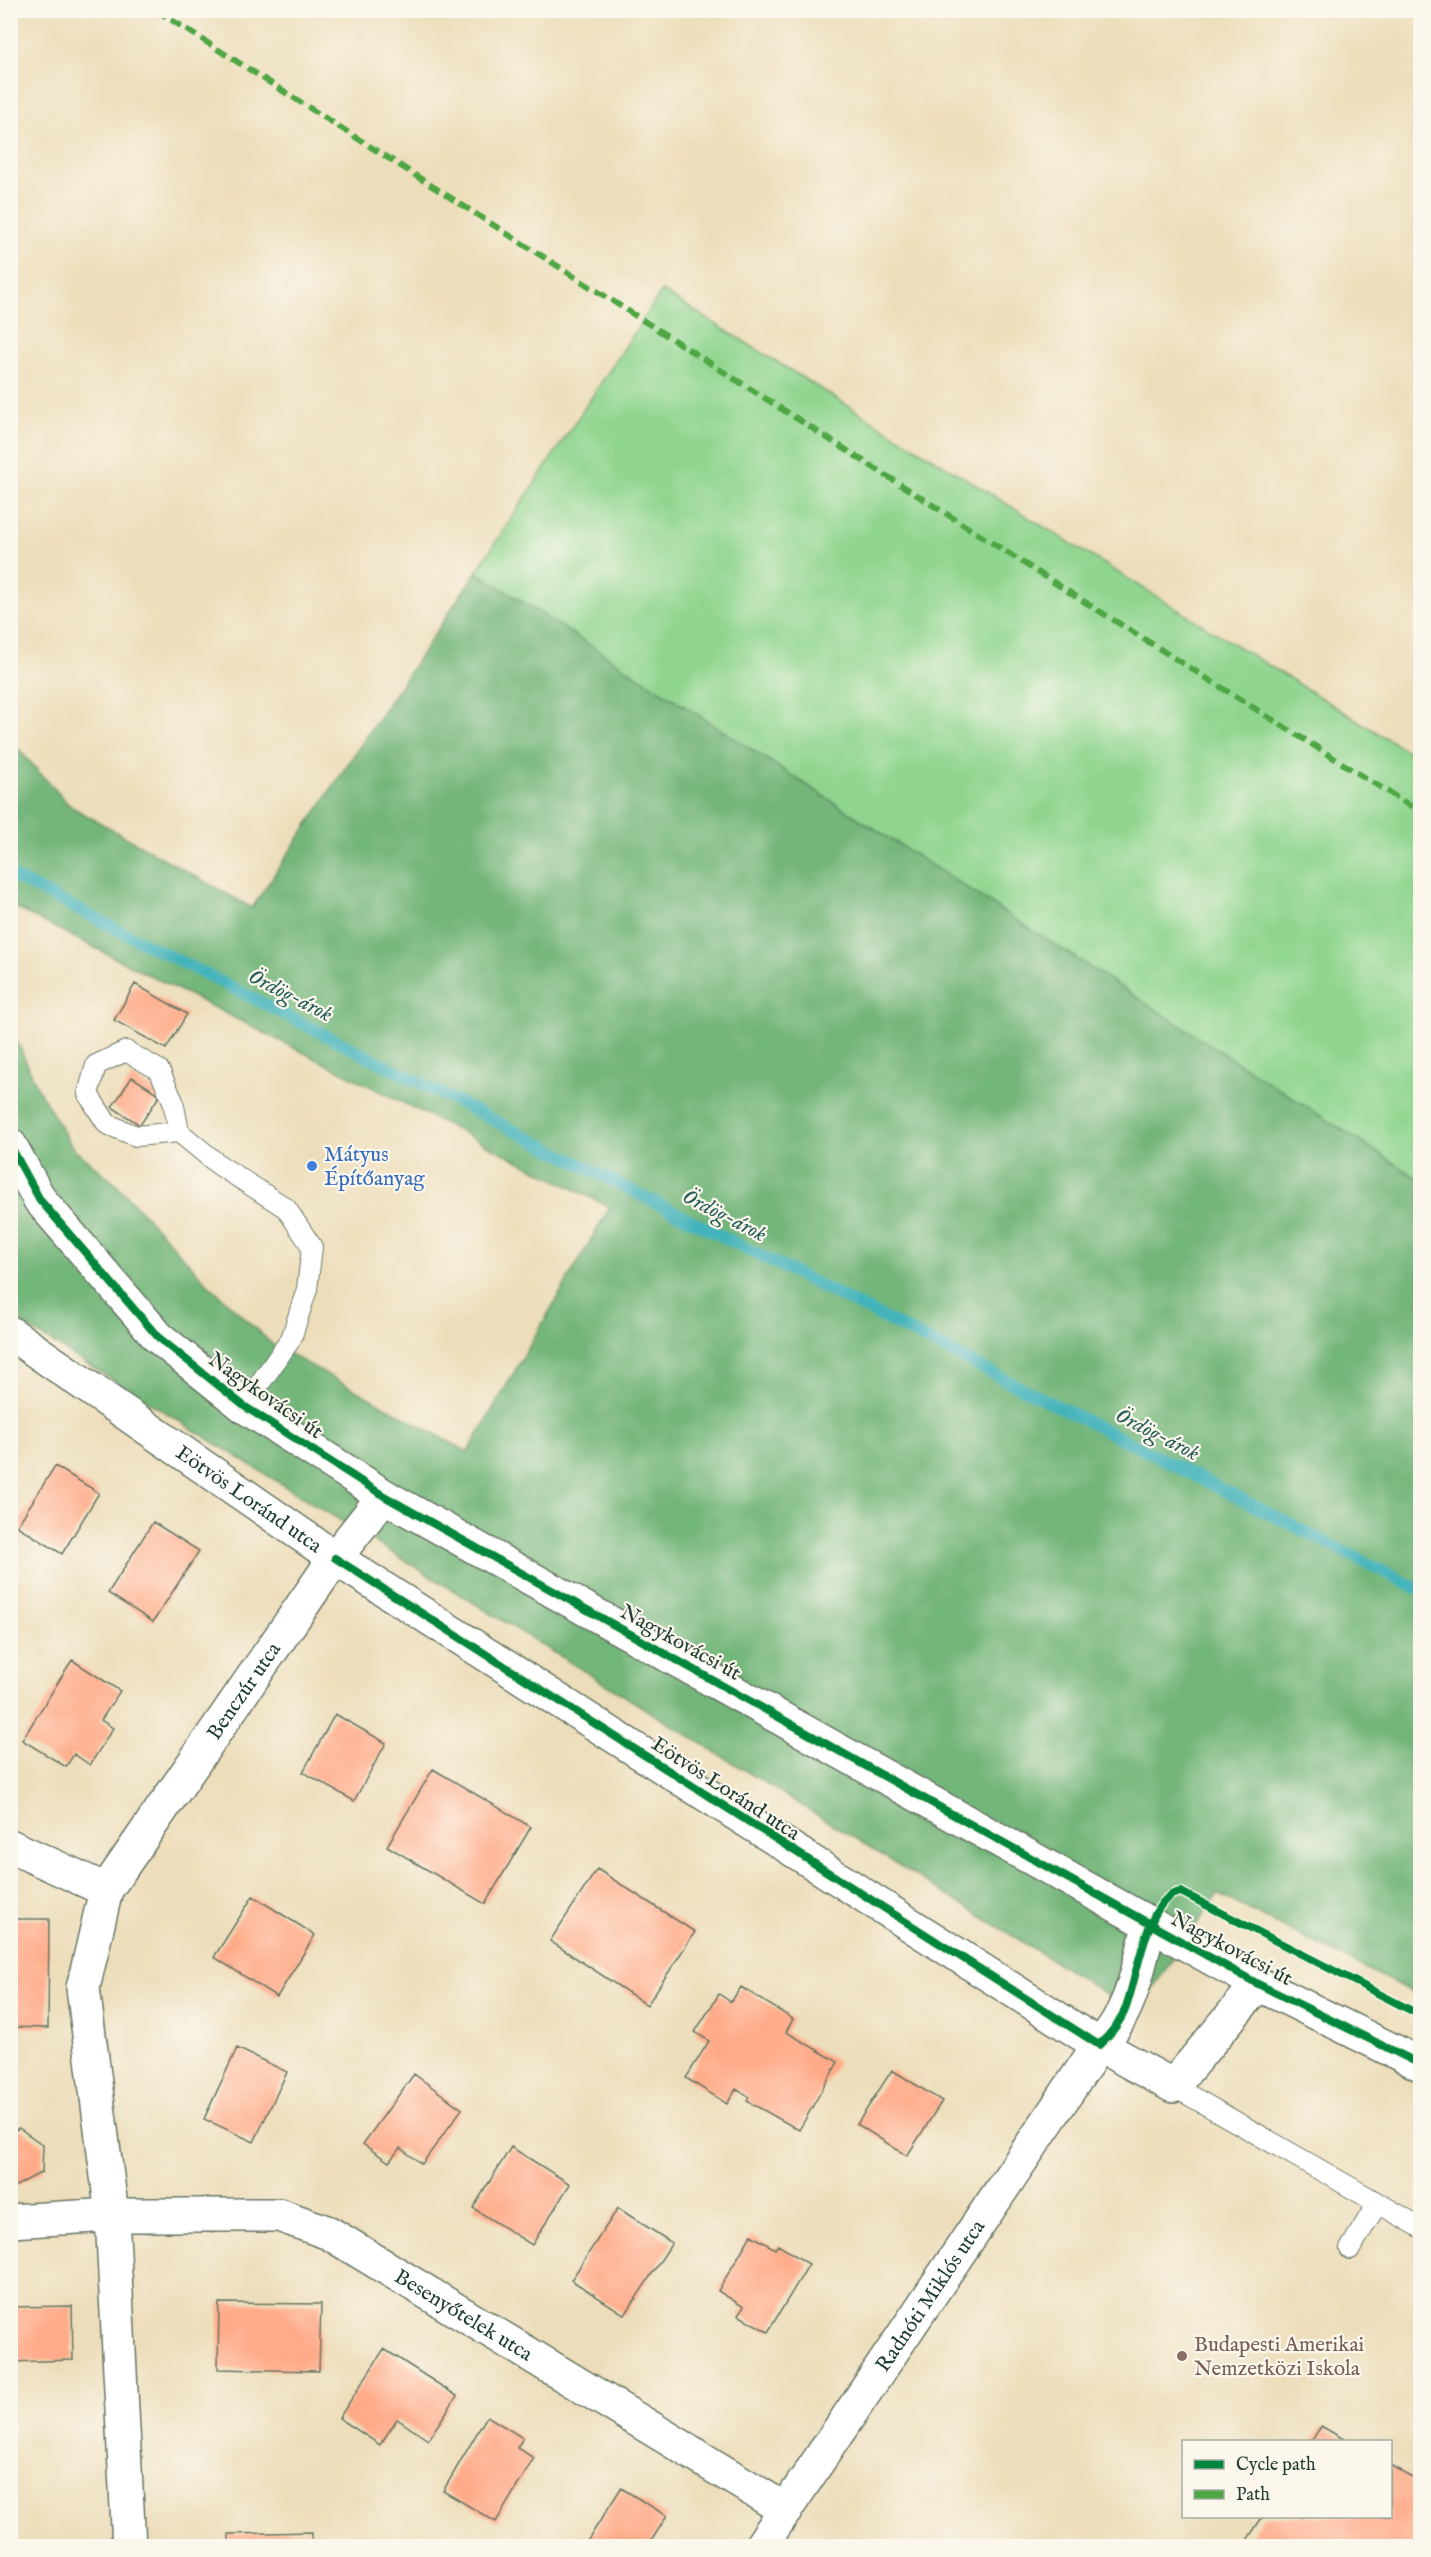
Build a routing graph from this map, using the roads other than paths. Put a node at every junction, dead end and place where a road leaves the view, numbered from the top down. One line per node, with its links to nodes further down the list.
1 (179, 1132): 1 (lane); 4 (lane)
2 (10, 1145): 4 (street, Nagykovácsi út)
3 (10, 1333): 6 (street, Eötvös Loránd utca)
4 (244, 1406): 5 (street, Nagykovácsi út)
5 (384, 1496): 6 (street, Benczúr utca); 9 (street, Nagykovácsi út)
6 (335, 1558): 8 (street, Benczúr utca); 11 (street, Eötvös Loránd utca)
7 (10, 1846): 8 (street)
8 (106, 1890): 15 (street)
9 (1150, 1924): 10 (street, Nagykovácsi út); 11 (street, Radnóti Miklós utca)
10 (1258, 1984): 12 (street, Nagykovácsi út); 13 (street)
11 (1099, 2045): 13 (street, Eötvös Loránd utca); 19 (street, Radnóti Miklós utca)
12 (1420, 2064)
13 (1173, 2086): 14 (lane)
14 (1377, 2204): 17 (lane); 18 (lane)
15 (112, 2215): 16 (street, Besenyőtelek utca); 19 (street, Besenyőtelek utca); 20 (street)
16 (10, 2221)
17 (1420, 2227)
18 (1350, 2249)
19 (786, 2510): 21 (street, Radnóti Miklós utca)
20 (129, 2547)
21 (761, 2547)

